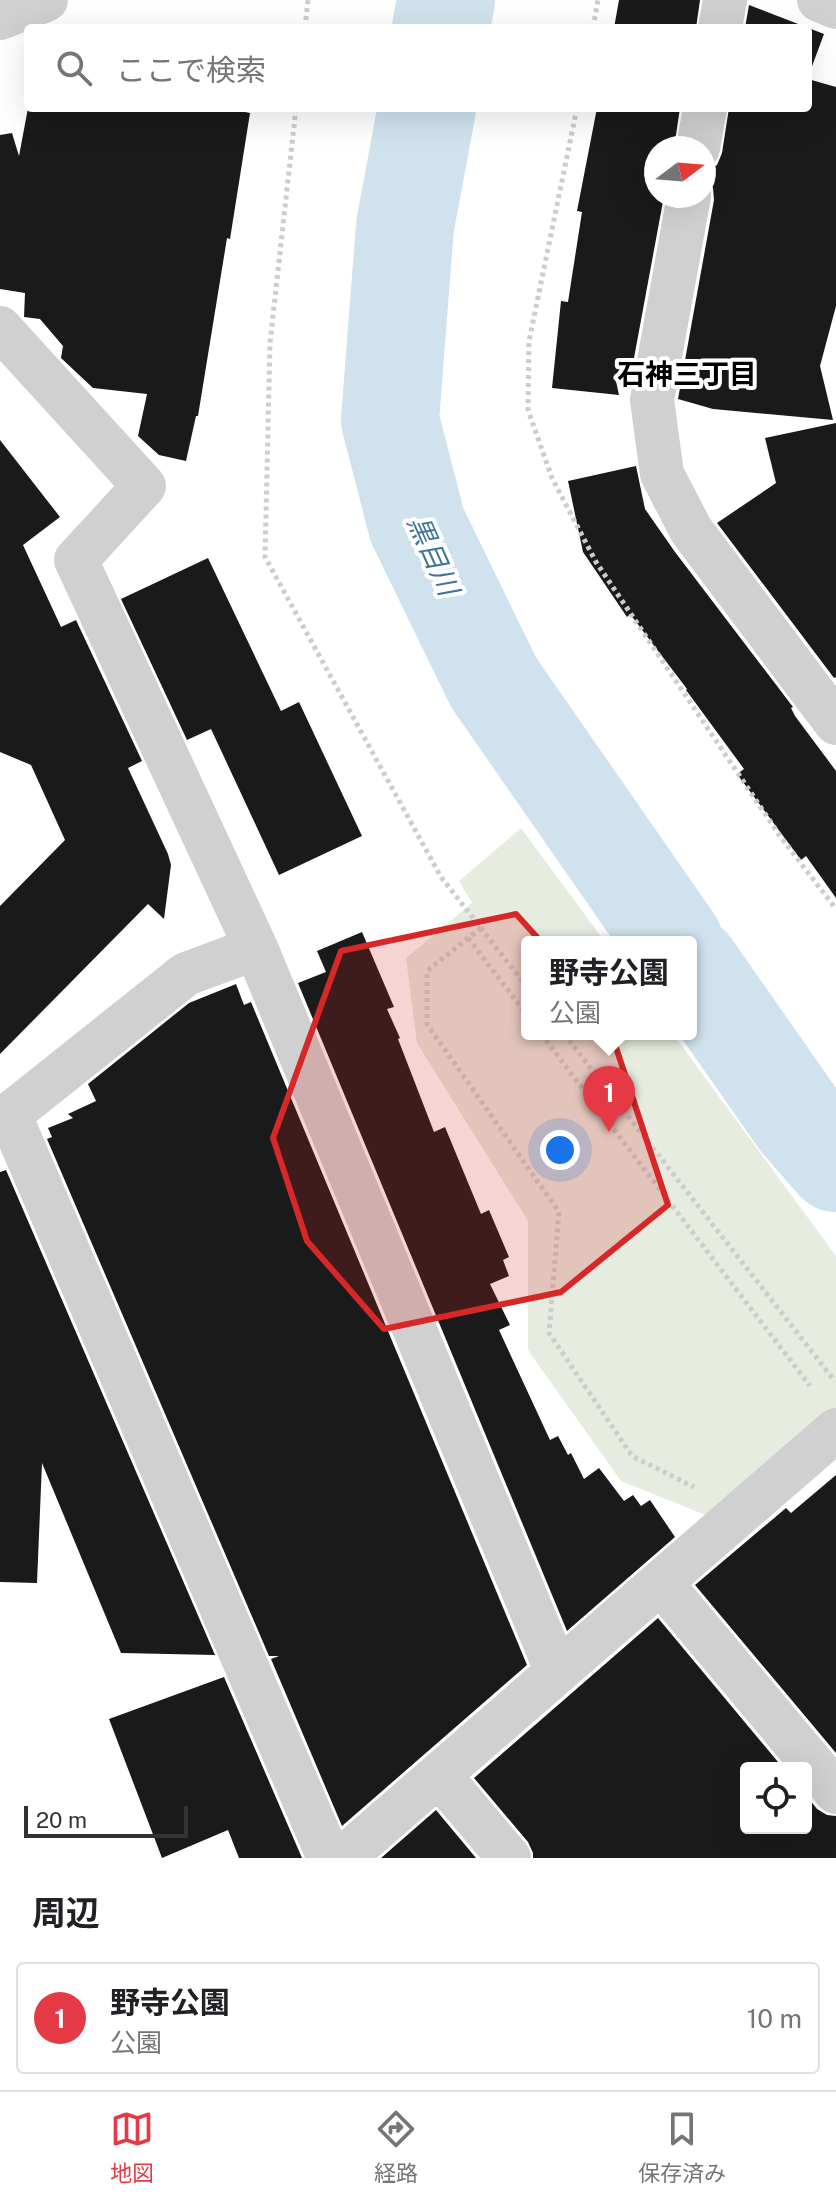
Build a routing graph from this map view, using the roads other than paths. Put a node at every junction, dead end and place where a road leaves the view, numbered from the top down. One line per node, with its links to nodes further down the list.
1 (46, 0): 5 (street)
2 (725, 0): 6 (street)
3 (819, 0): 4 (street)
4 (836, 7)
5 (0, 18)
6 (721, 24)
7 (704, 112): 8 (street)
8 (700, 136)
9 (687, 208): 11 (street)
10 (0, 328): 12 (street)
11 (836, 723)
12 (256, 948): 13 (street); 16 (street)
13 (5, 1119): 19 (street)
14 (826, 1413): 15 (street)
15 (661, 1583): 16 (street); 18 (street)
16 (557, 1672): 17 (street)
17 (439, 1775): 20 (street); 21 (street)
18 (836, 1792)
19 (329, 1858)
20 (343, 1858)
21 (509, 1858)

